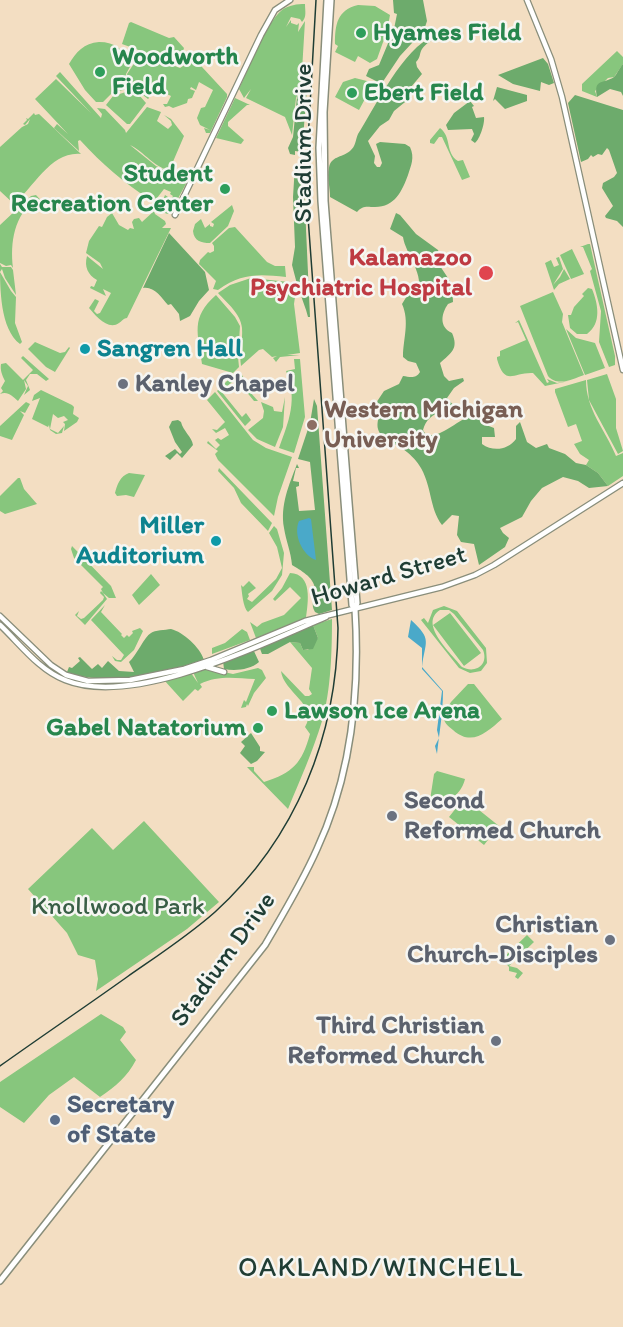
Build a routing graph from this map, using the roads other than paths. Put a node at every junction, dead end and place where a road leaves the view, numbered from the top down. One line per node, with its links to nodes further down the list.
1 (291, 0): 4 (street)
2 (329, 0): 7 (main road, Stadium Drive)
3 (527, 0): 5 (street)
4 (175, 215)
5 (623, 370)
6 (623, 483): 7 (street, Howard Street)
7 (355, 609): 8 (street, Howard Street); 13 (main road, Stadium Drive)
8 (334, 614): 9 (street, Howard Street); 11 (street)
9 (0, 616)
10 (0, 625): 12 (street)
11 (221, 661): 12 (street); 12 (street)
12 (202, 668)
13 (0, 1281)

